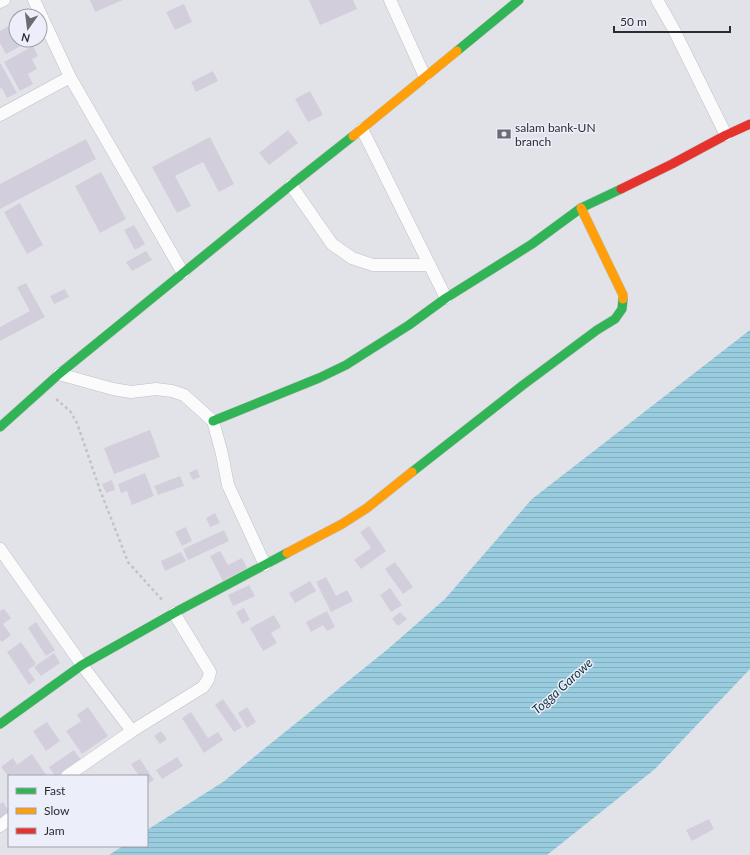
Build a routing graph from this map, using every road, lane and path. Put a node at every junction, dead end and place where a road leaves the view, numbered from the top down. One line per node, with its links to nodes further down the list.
1 (4, 0): 6 (street)
2 (34, 0): 7 (street)
3 (390, 0): 8 (street)
4 (519, 0): 8 (street)
5 (657, 0): 12 (street)
6 (0, 2)
7 (70, 77): 9 (street); 16 (street)
8 (425, 77): 11 (street)
9 (0, 114)
10 (750, 124): 12 (street)
11 (362, 129): 13 (street); 15 (street)
12 (726, 135): 14 (street)
13 (291, 185): 15 (street); 16 (street)
14 (581, 208): 17 (street); 23 (street)
15 (430, 265): 17 (street)
16 (183, 273): 18 (street)
17 (446, 298): 20 (street)
18 (59, 374): 19 (street); 20 (street)
19 (43, 389): 21 (street); 24 (path)
20 (213, 421): 23 (street)
21 (0, 427)
22 (0, 549): 25 (street)
23 (265, 565): 24 (street)
24 (174, 613): 25 (street); 27 (street)
25 (82, 665): 26 (street); 27 (street)
26 (2, 720)
27 (132, 731): 28 (street)
28 (68, 775)
29 (8, 820): 30 (street)
30 (0, 826)

